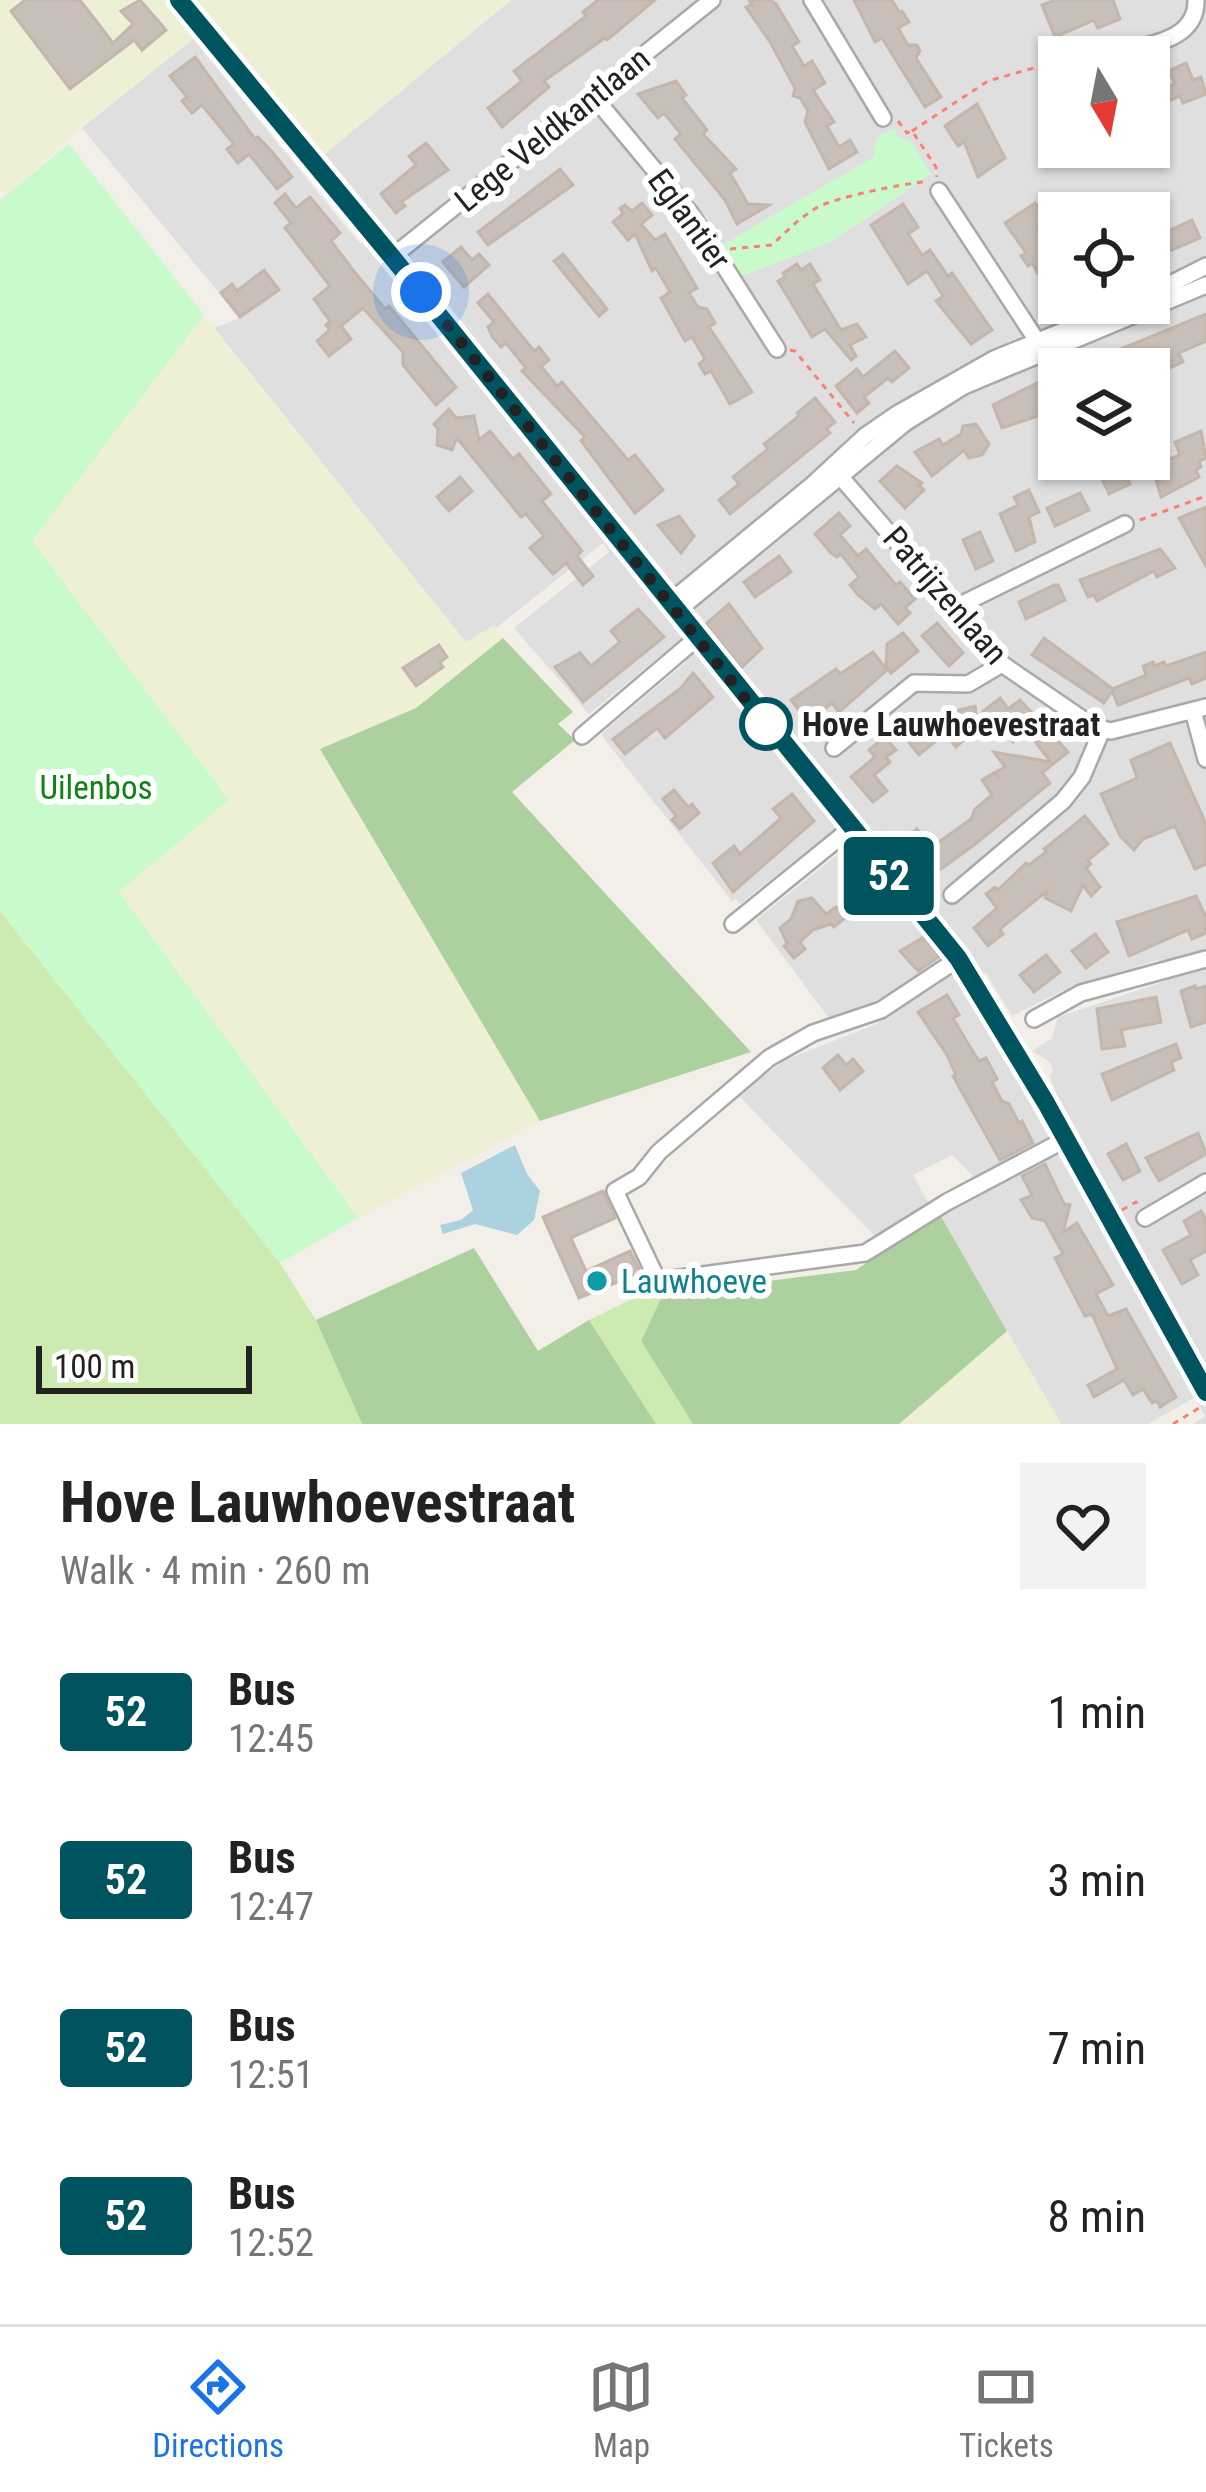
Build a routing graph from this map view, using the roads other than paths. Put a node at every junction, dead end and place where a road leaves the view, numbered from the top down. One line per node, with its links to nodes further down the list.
1 (179, 0): 9 (street)
2 (712, 0): 6 (street, Lege Veldkantlaan)
3 (812, 0): 7 (street)
4 (1199, 4): 5 (street)
5 (1170, 36)
6 (594, 97): 9 (street, Lege Veldkantlaan); 15 (street, Eglantier)
7 (883, 118)
8 (939, 191): 14 (street)
9 (392, 257): 18 (street)
10 (1206, 266): 12 (street)
11 (1206, 285): 14 (street)
12 (1170, 286)
13 (1088, 324): 14 (street)
14 (1042, 347): 16 (street); 16 (street)
15 (777, 349)
16 (837, 472): 18 (street); 19 (street, Patrijzenlaan)
17 (1125, 524): 19 (street)
18 (673, 607): 20 (street)
19 (956, 607): 21 (street, Patrijzenlaan)
20 (697, 638): 24 (street); 27 (street)
21 (1002, 664): 23 (street, Patrijzenlaan); 25 (street)
22 (1199, 709): 23 (street); 26 (street)
23 (1102, 730): 28 (street)
24 (583, 736)
25 (834, 748)
26 (1206, 759)
27 (850, 829): 29 (street); 30 (street)
28 (952, 895)
29 (733, 924)
30 (958, 958): 33 (street); 33 (street)
31 (1206, 959): 32 (street)
32 (1034, 1019)
33 (1066, 1139): 36 (street)
34 (1206, 1182): 35 (street)
35 (1145, 1218)
36 (1206, 1392)

